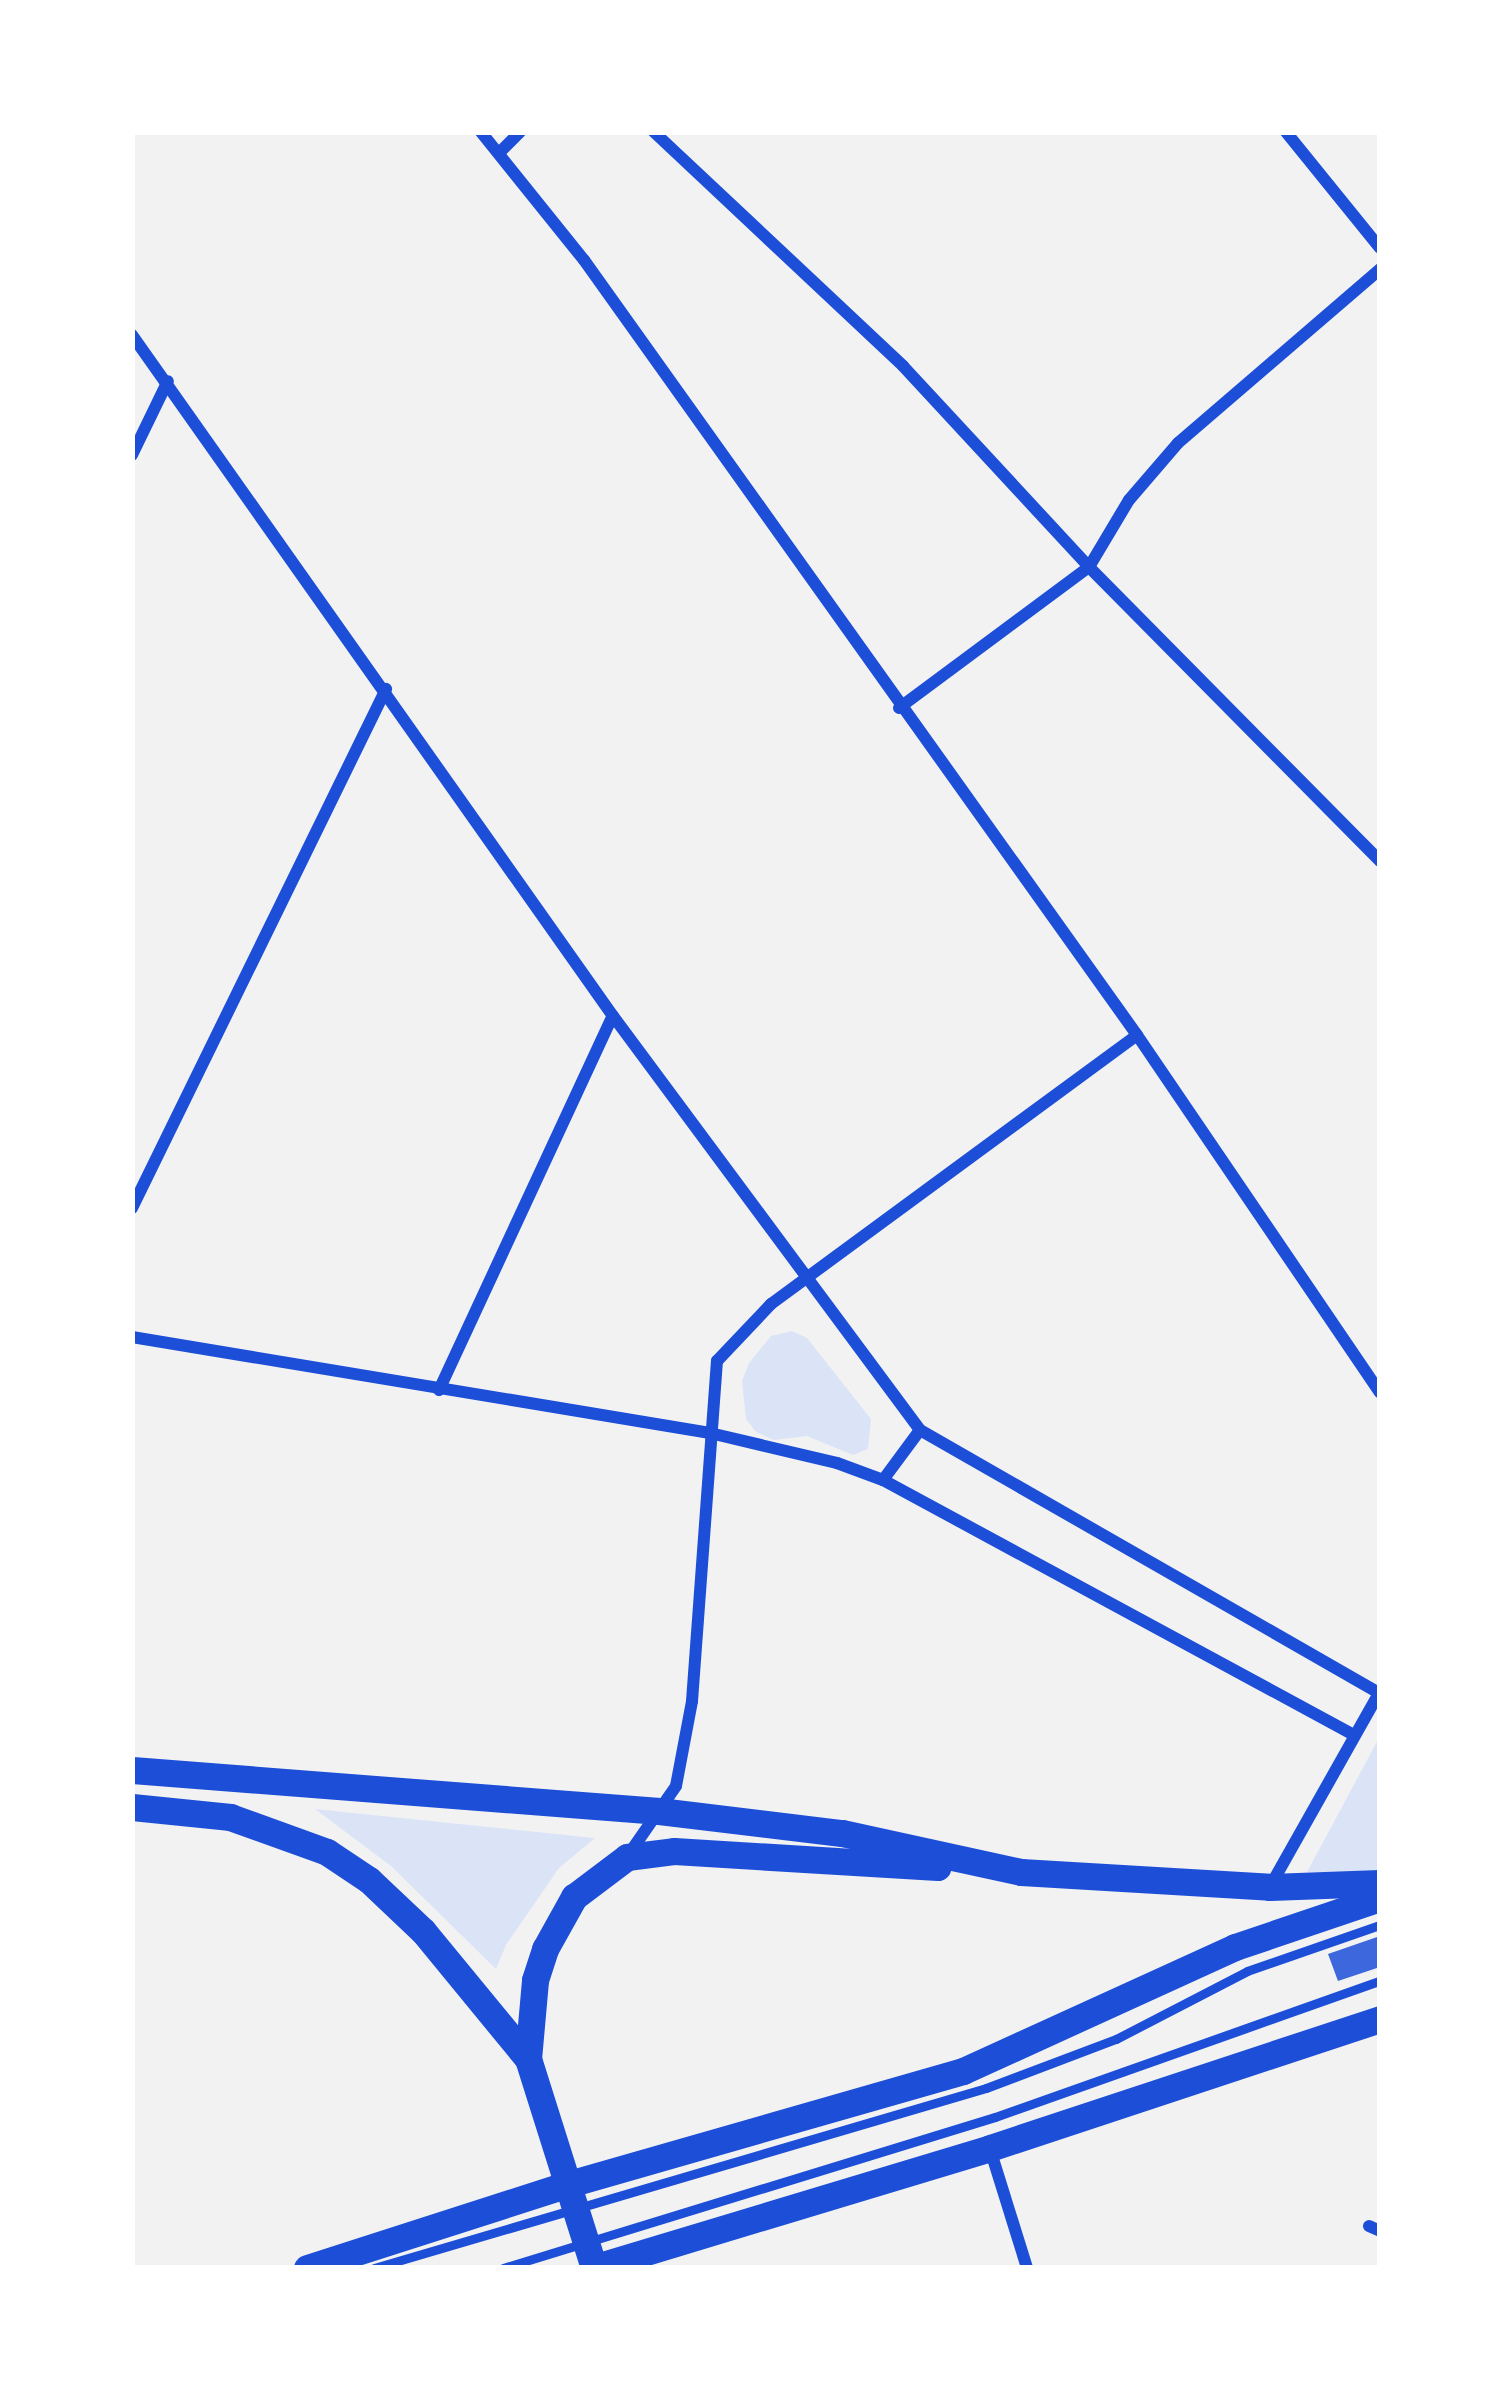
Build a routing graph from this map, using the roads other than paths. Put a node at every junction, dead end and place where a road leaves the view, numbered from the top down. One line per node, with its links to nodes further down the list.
1 (481, 132): 5 (street)
2 (520, 132): 5 (street)
3 (653, 132): 11 (street)
4 (1286, 132): 6 (street)
5 (500, 153): 13 (street)
6 (1380, 248)
7 (1380, 269): 11 (street)
8 (132, 335): 9 (street)
9 (168, 381): 10 (street); 12 (street)
10 (132, 455)
11 (1089, 567): 13 (street); 14 (street)
12 (386, 688): 15 (street); 17 (street)
13 (899, 708): 16 (street)
14 (1380, 861)
15 (613, 1016): 18 (street); 20 (street)
16 (1138, 1035): 18 (street); 21 (street)
17 (132, 1208)
18 (805, 1280): 22 (street); 23 (street)
19 (132, 1337): 20 (street)
20 (439, 1390): 23 (street)
21 (1380, 1392)
22 (920, 1430): 24 (street); 25 (street)
23 (710, 1433): 24 (street); 29 (street)
24 (883, 1480): 26 (street)
25 (1379, 1692): 26 (street)
26 (1354, 1735): 33 (street)
27 (132, 1770): 29 (main road)
28 (132, 1807): 38 (main road)
29 (659, 1810): 30 (street); 31 (main road)
30 (627, 1857): 31 (main road); 38 (main road)
31 (1021, 1872): 33 (main road)
32 (1380, 1883): 33 (main road)
33 (1270, 1887)
34 (1380, 1898): 40 (main road)
35 (1380, 1925): 40 (lane)
36 (1380, 1982): 41 (lane)
37 (1380, 2019): 39 (main road)
38 (528, 2060): 40 (main road)
39 (990, 2148): 41 (main road); 45 (street)
40 (573, 2195): 41 (main road); 42 (main road); 43 (lane)
41 (591, 2260): 44 (lane)
42 (307, 2268)
43 (374, 2268)
44 (502, 2268)
45 (1027, 2268)

